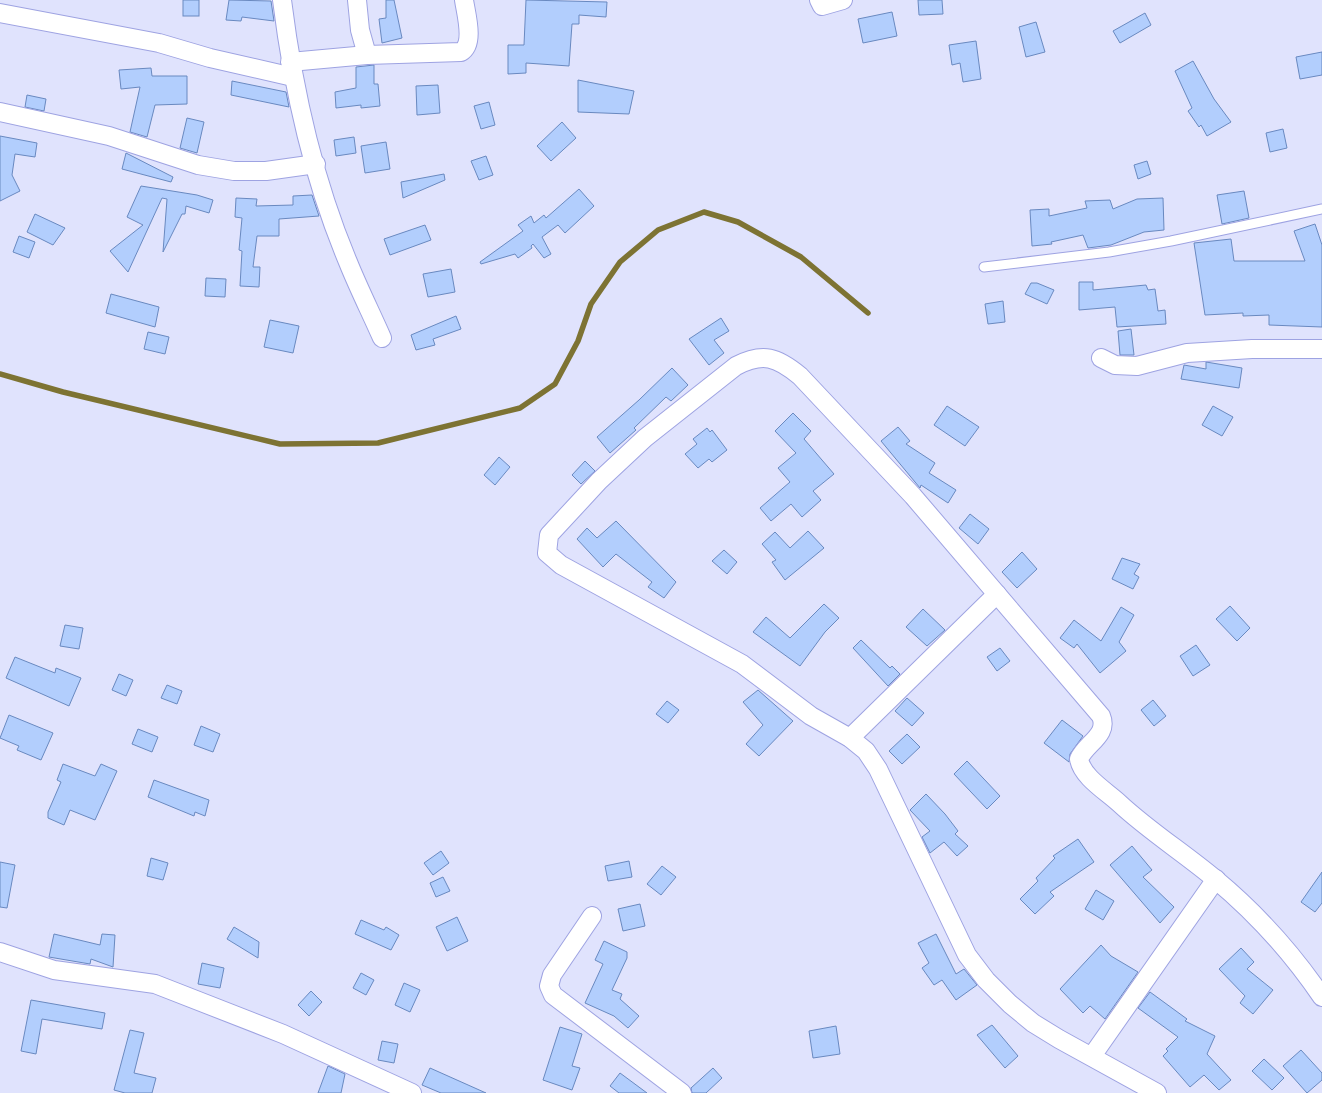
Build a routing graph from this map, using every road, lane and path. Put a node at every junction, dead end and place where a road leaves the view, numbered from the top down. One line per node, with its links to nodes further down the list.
1 (282, 0): 8 (street)
2 (358, 0): 7 (street)
3 (464, 0): 7 (street)
4 (819, 0): 5 (street)
5 (843, 0)
6 (0, 13): 8 (street)
7 (367, 54): 8 (street)
8 (291, 70): 10 (street)
9 (0, 112): 10 (street)
10 (316, 164): 13 (street)
11 (1322, 209): 12 (lane)
12 (984, 267)
13 (382, 338)
14 (1322, 349): 15 (street)
15 (1101, 358)
16 (997, 594): 17 (street); 17 (street); 18 (street)
17 (850, 738): 22 (street)
18 (1216, 879): 21 (street); 22 (street)
19 (592, 916): 24 (street)
20 (0, 952): 23 (street)
21 (1322, 997)
22 (1092, 1056): 25 (street)
23 (412, 1093)
24 (682, 1093)
25 (1157, 1093)

